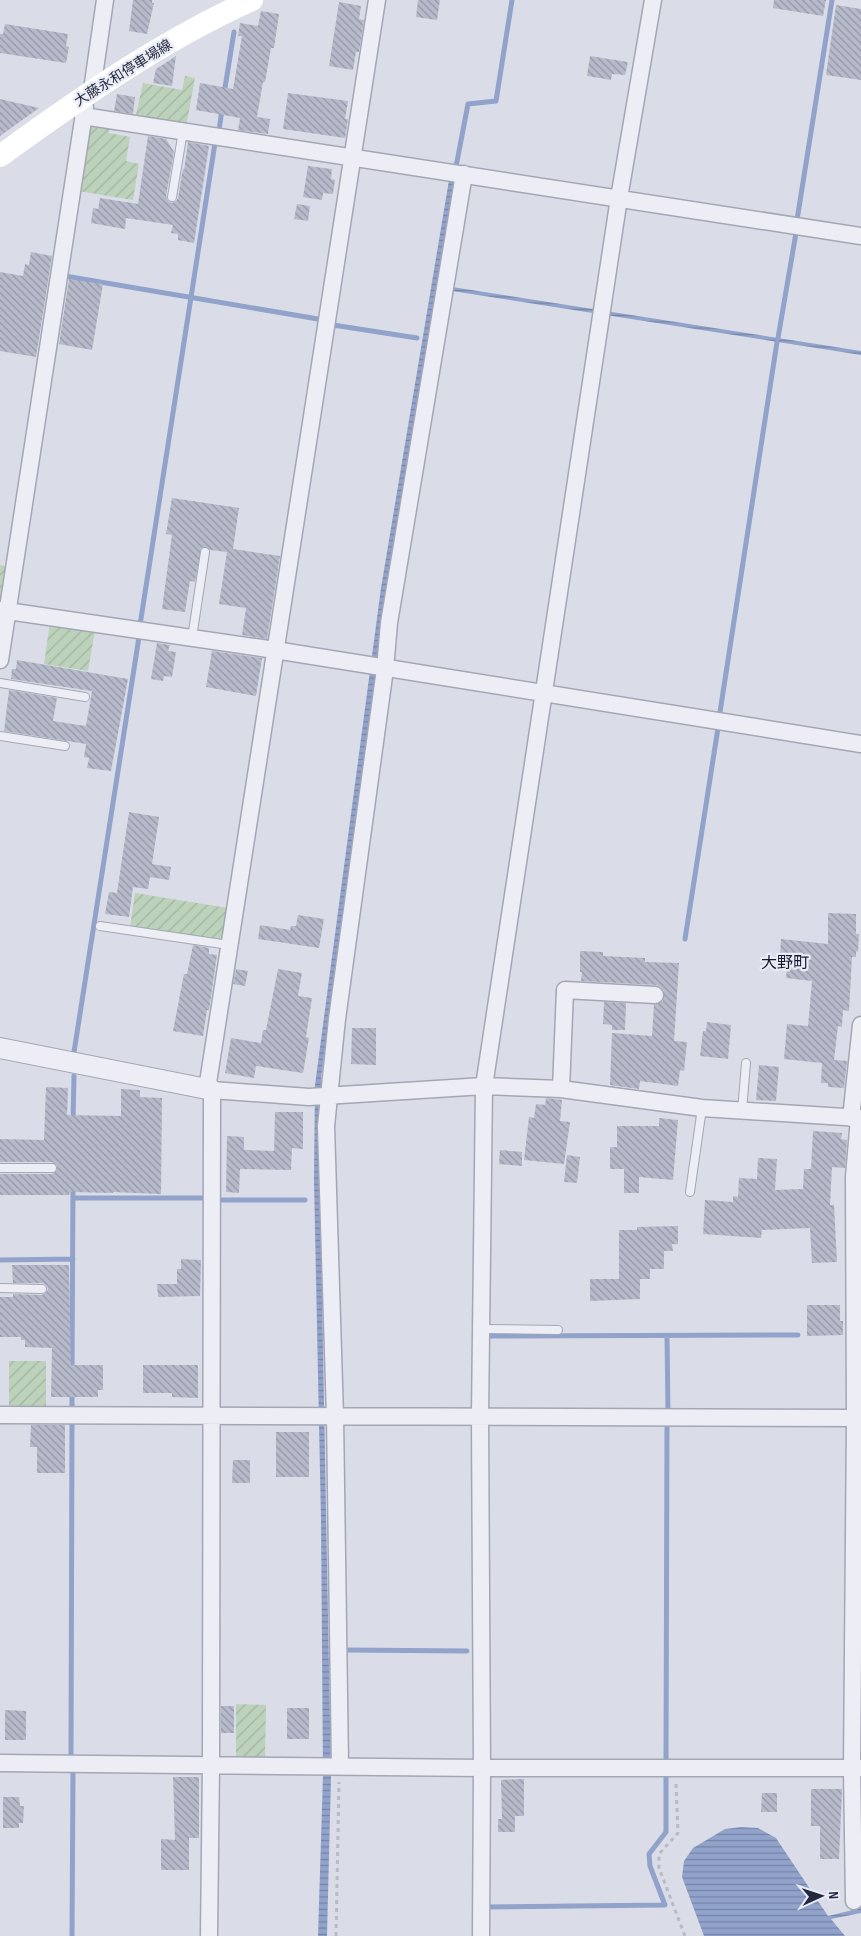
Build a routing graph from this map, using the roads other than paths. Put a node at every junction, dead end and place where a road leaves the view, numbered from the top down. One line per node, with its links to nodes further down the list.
1 (105, 0): 5 (street)
2 (252, 0): 5 (main road, 大藤永和停車場線)
3 (377, 0): 9 (street)
4 (653, 0): 12 (street)
5 (90, 91): 6 (street); 8 (main road, 大藤永和停車場線)
6 (83, 116): 7 (street); 15 (street)
7 (184, 131): 9 (street); 11 (lane)
8 (0, 156)
9 (351, 157): 10 (street); 17 (street)
10 (458, 173): 12 (street); 19 (street)
11 (172, 197)
12 (619, 198): 13 (street); 21 (street)
13 (861, 236)
14 (205, 552): 16 (lane)
15 (4, 611): 16 (street); 18 (street)
16 (192, 638): 17 (street)
17 (275, 650): 19 (street); 27 (street)
18 (0, 660)
19 (378, 667): 21 (street); 35 (street)
20 (0, 683): 22 (lane)
21 (544, 692): 24 (street); 32 (street)
22 (86, 697)
23 (0, 736): 25 (lane)
24 (861, 744)
25 (65, 746)
26 (100, 926): 27 (lane)
27 (229, 945): 34 (street)
28 (655, 995): 33 (street)
29 (861, 1025): 38 (street)
30 (0, 1048): 34 (street)
31 (746, 1063): 37 (lane)
32 (484, 1086): 33 (street); 35 (street); 44 (street)
33 (561, 1089): 36 (street)
34 (209, 1090): 35 (street); 48 (street)
35 (322, 1096): 47 (street)
36 (702, 1108): 37 (street); 41 (lane)
37 (742, 1111): 38 (street)
38 (857, 1118): 50 (street)
39 (0, 1168): 40 (lane)
40 (52, 1168)
41 (690, 1192)
42 (0, 1288): 43 (lane)
43 (42, 1289)
44 (482, 1329): 45 (lane); 49 (street)
45 (558, 1330)
46 (0, 1415): 48 (street)
47 (328, 1416): 48 (street); 49 (street); 53 (street)
48 (210, 1417): 52 (street)
49 (480, 1417): 50 (street); 54 (street)
50 (858, 1419): 55 (street)
51 (0, 1763): 52 (street)
52 (211, 1764): 53 (street); 57 (street)
53 (331, 1766): 54 (street)
54 (482, 1768): 55 (street); 58 (street)
55 (856, 1768): 56 (street)
56 (854, 1901)
57 (209, 1936)
58 (481, 1936)

